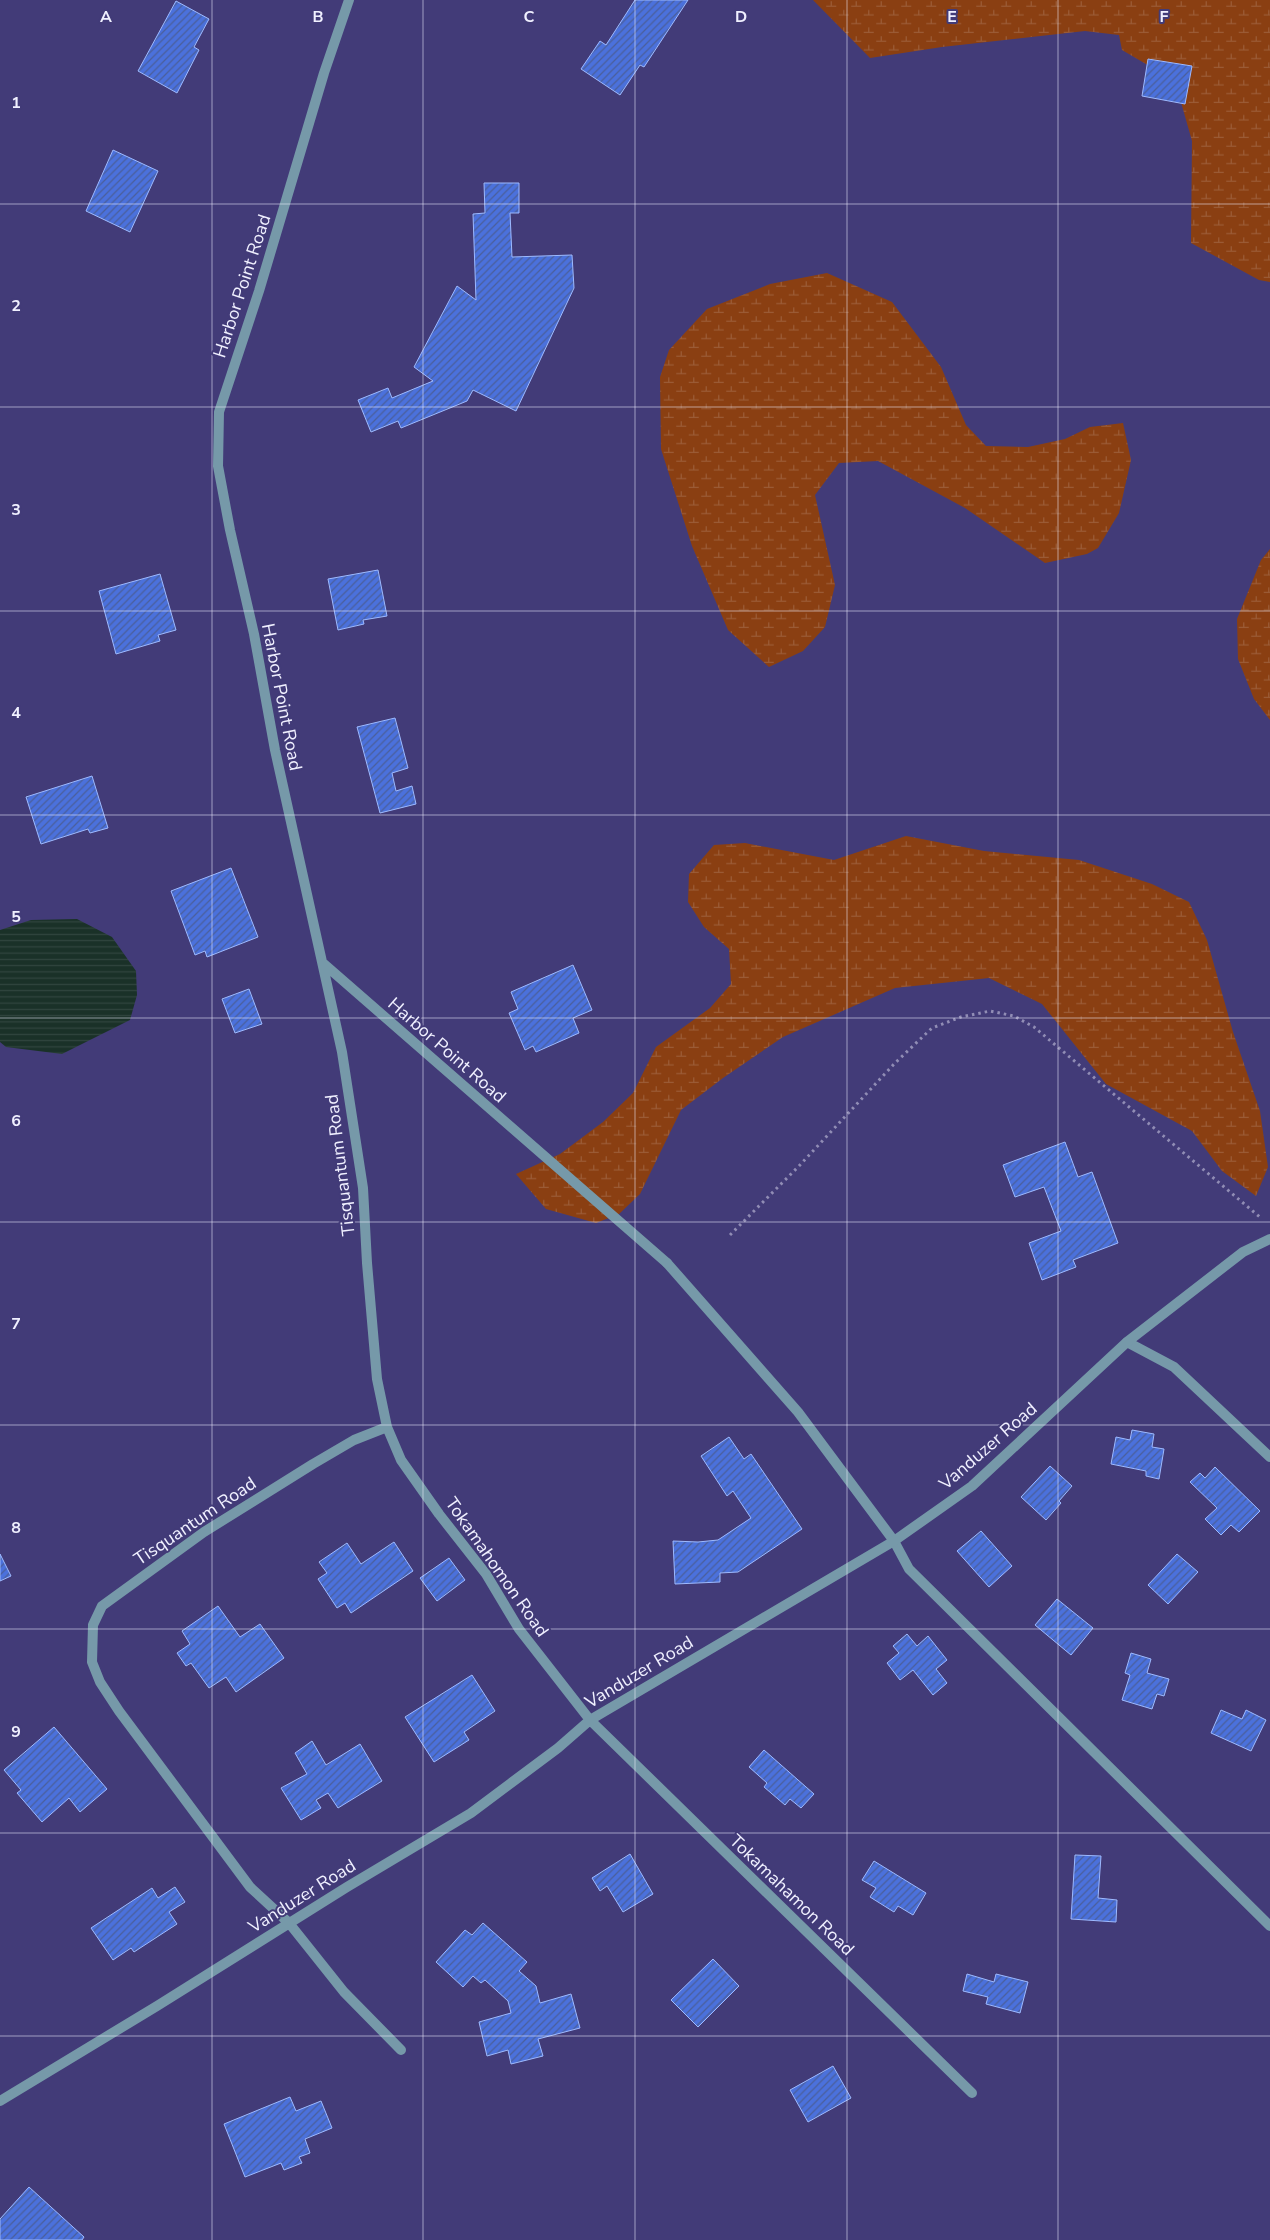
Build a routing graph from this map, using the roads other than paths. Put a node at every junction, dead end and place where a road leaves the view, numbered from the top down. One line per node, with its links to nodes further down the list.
1 (349, 0): 2 (street, Harbor Point Road)
2 (324, 964): 5 (street, Tisquantum Road); 7 (street, Harbor Point Road)
3 (1270, 1239): 4 (street, Vanduzer Road)
4 (1127, 1342): 6 (street); 7 (street, Vanduzer Road)
5 (388, 1427): 8 (street, Tokamahomon Road); 9 (street, Tisquantum Road)
6 (1270, 1457)
7 (894, 1541): 8 (street, Vanduzer Road); 10 (street, Harbor Point Road)
8 (590, 1720): 9 (street, Vanduzer Road); 12 (street, Tokamahamon Road)
9 (289, 1923): 11 (street, Tisquantum Road); 13 (street, Vanduzer Road)
10 (1270, 1926)
11 (401, 2050)
12 (972, 2093)
13 (0, 2101)

